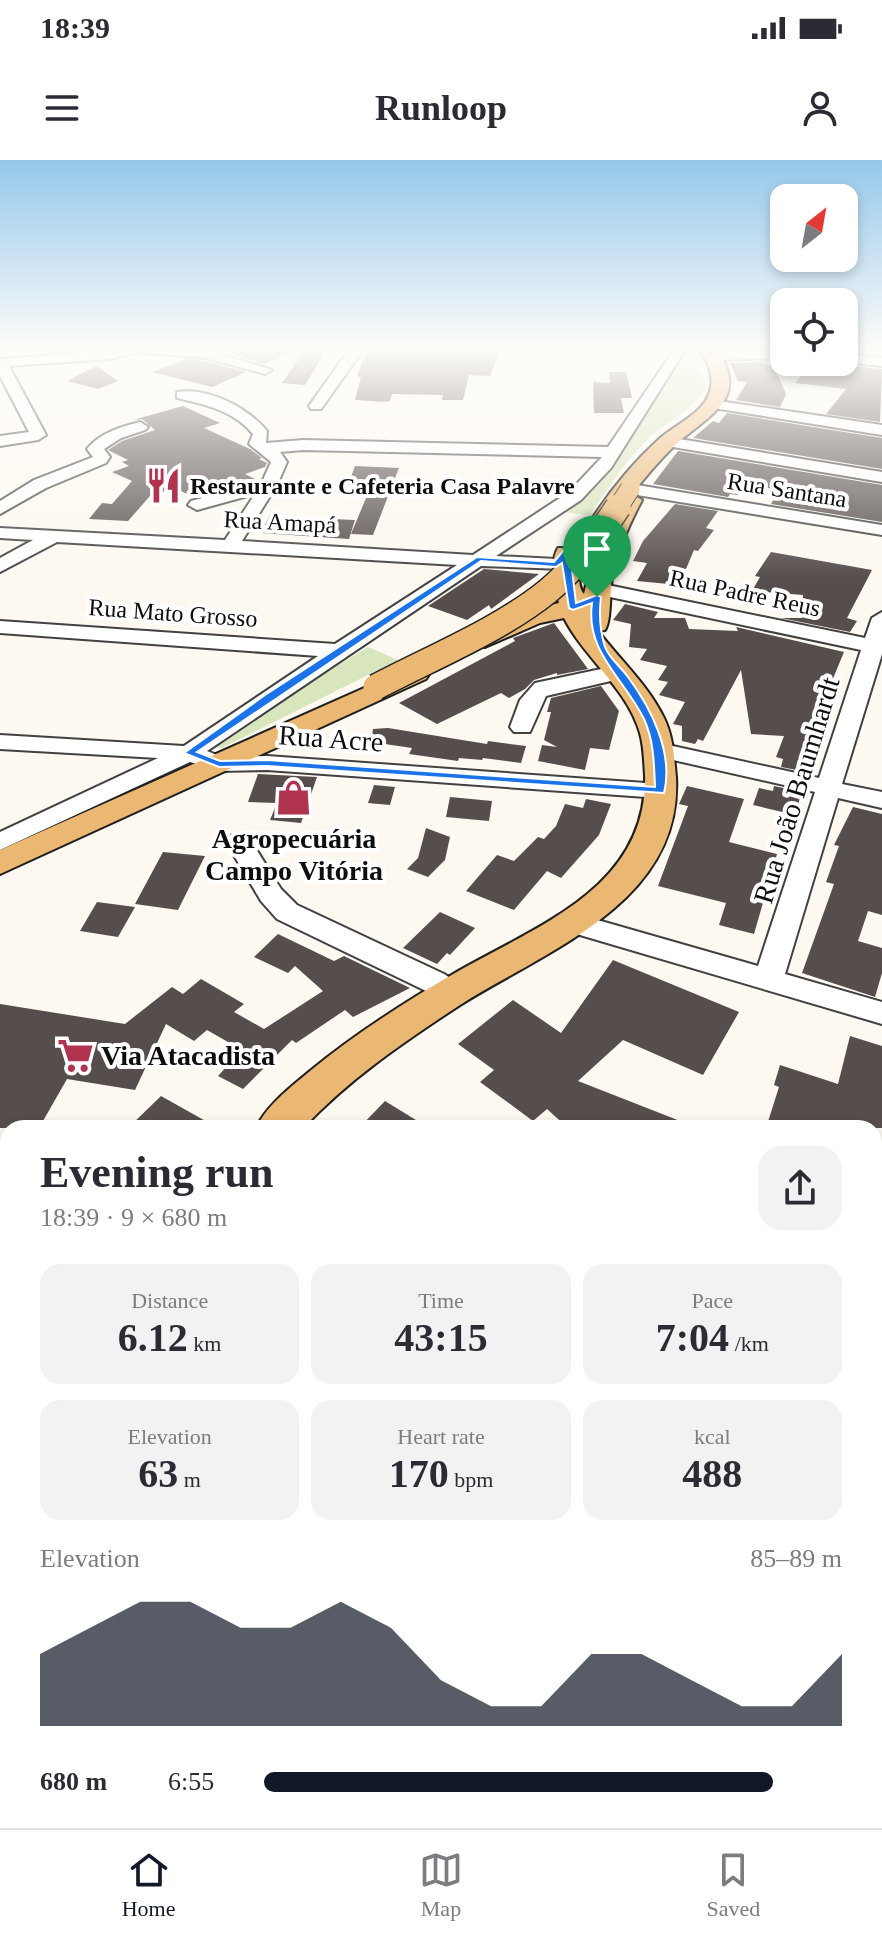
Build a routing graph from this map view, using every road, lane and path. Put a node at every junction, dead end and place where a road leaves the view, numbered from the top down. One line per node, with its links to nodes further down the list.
1 (33, 425): 8 (street)
2 (253, 425): 10 (street)
3 (631, 425): 11 (street)
4 (687, 425): 9 (main road)
5 (848, 425): 7 (street)
6 (140, 427): 16 (street)
7 (882, 430)
8 (0, 441)
9 (667, 442): 12 (street); 14 (main road)
10 (265, 448): 11 (street); 13 (street)
11 (614, 452): 23 (street)
12 (882, 477)
13 (269, 485): 15 (street); 20 (street)
14 (634, 485): 17 (street, Rua Santana); 21 (main road); 22 (main road); 32 (main road, bridge)
15 (197, 505)
16 (0, 509)
17 (882, 530)
18 (0, 533): 19 (street, Rua Amapá)
19 (54, 536): 20 (street, Rua Amapá); 24 (street)
20 (231, 545): 23 (street, Rua Amapá)
21 (566, 554): 22 (main road); 23 (street, Rua Amapá); 25 (main road); 26 (main road)
22 (607, 555): 26 (main road)
23 (480, 559): 30 (street)
24 (0, 566)
25 (534, 591): 26 (main road); 32 (main road)
26 (580, 606): 29 (street, Rua Padre Reus); 31 (main road); 32 (main road)
27 (882, 618): 29 (street, Rua João Baumhardt)
28 (0, 627): 30 (street, Rua Mato Grosso)
29 (878, 647): 38 (street, Rua João Baumhardt)
30 (342, 651): 36 (street)
31 (620, 672): 33 (street); 35 (main road)
32 (303, 723): 37 (main road)
33 (522, 727)
34 (0, 742): 36 (street, Rua Acre)
35 (659, 750): 38 (street); 39 (main road)
36 (189, 753): 37 (street, Rua Acre); 41 (street)
37 (219, 764): 39 (street, Rua Acre); 43 (main road)
38 (830, 788): 40 (street); 45 (street, Rua João Baumhardt)
39 (660, 791): 44 (main road)
40 (882, 800)
41 (0, 842)
42 (239, 842): 46 (street)
43 (0, 863)
44 (573, 923): 45 (street); 46 (main road)
45 (768, 980): 47 (street)
46 (450, 993): 48 (main road)
47 (882, 1013)
48 (284, 1120)

